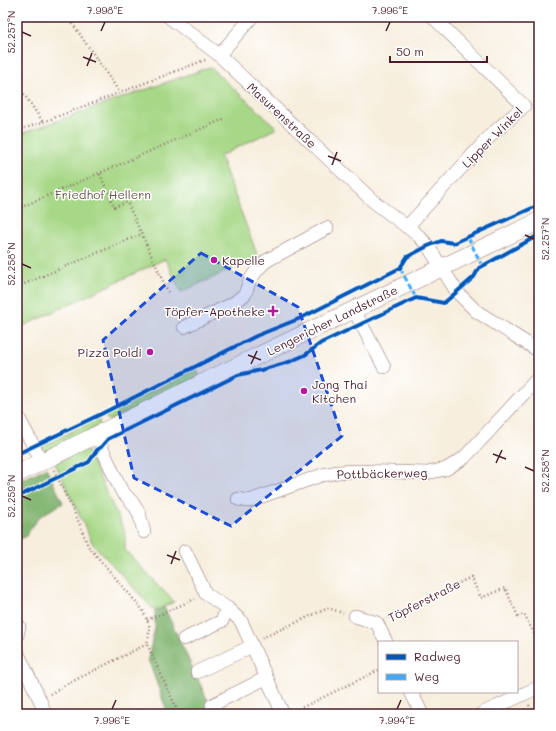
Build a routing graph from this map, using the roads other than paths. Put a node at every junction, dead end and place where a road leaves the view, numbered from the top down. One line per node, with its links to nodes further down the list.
1 (169, 17): 4 (street, Masurenstraße)
2 (252, 17): 4 (street)
3 (433, 17): 6 (street, Lipper Winkel)
4 (219, 55): 6 (street, Masurenstraße)
5 (539, 221): 8 (main road, Lengericher Landstraße)
6 (408, 227): 8 (street, Masurenstraße)
7 (327, 228): 10 (street)
8 (442, 267): 9 (main road, Lengericher Landstraße); 11 (street, Masurenstraße)
9 (354, 310): 12 (street); 15 (main road, Lengericher Landstraße)
10 (184, 327)
11 (539, 351)
12 (384, 367)
13 (539, 377): 18 (street, Pottbäckerweg)
14 (17, 415): 16 (street)
15 (96, 435): 16 (main road, Lengericher Landstraße); 19 (street)
16 (45, 461): 17 (main road, Lengericher Landstraße)
17 (17, 474)
18 (238, 499)
19 (144, 532)
20 (185, 551): 21 (street)
21 (227, 608): 23 (street); 25 (street)
22 (355, 616): 24 (street)
23 (184, 640)
24 (386, 641)
25 (252, 645): 27 (street); 28 (street)
26 (17, 649): 33 (street)
27 (197, 672)
28 (266, 678): 31 (street); 32 (street)
29 (539, 687): 35 (street)
30 (412, 693): 34 (street)
31 (212, 705)
32 (281, 713)
33 (45, 714)
34 (422, 714)
35 (481, 714)

